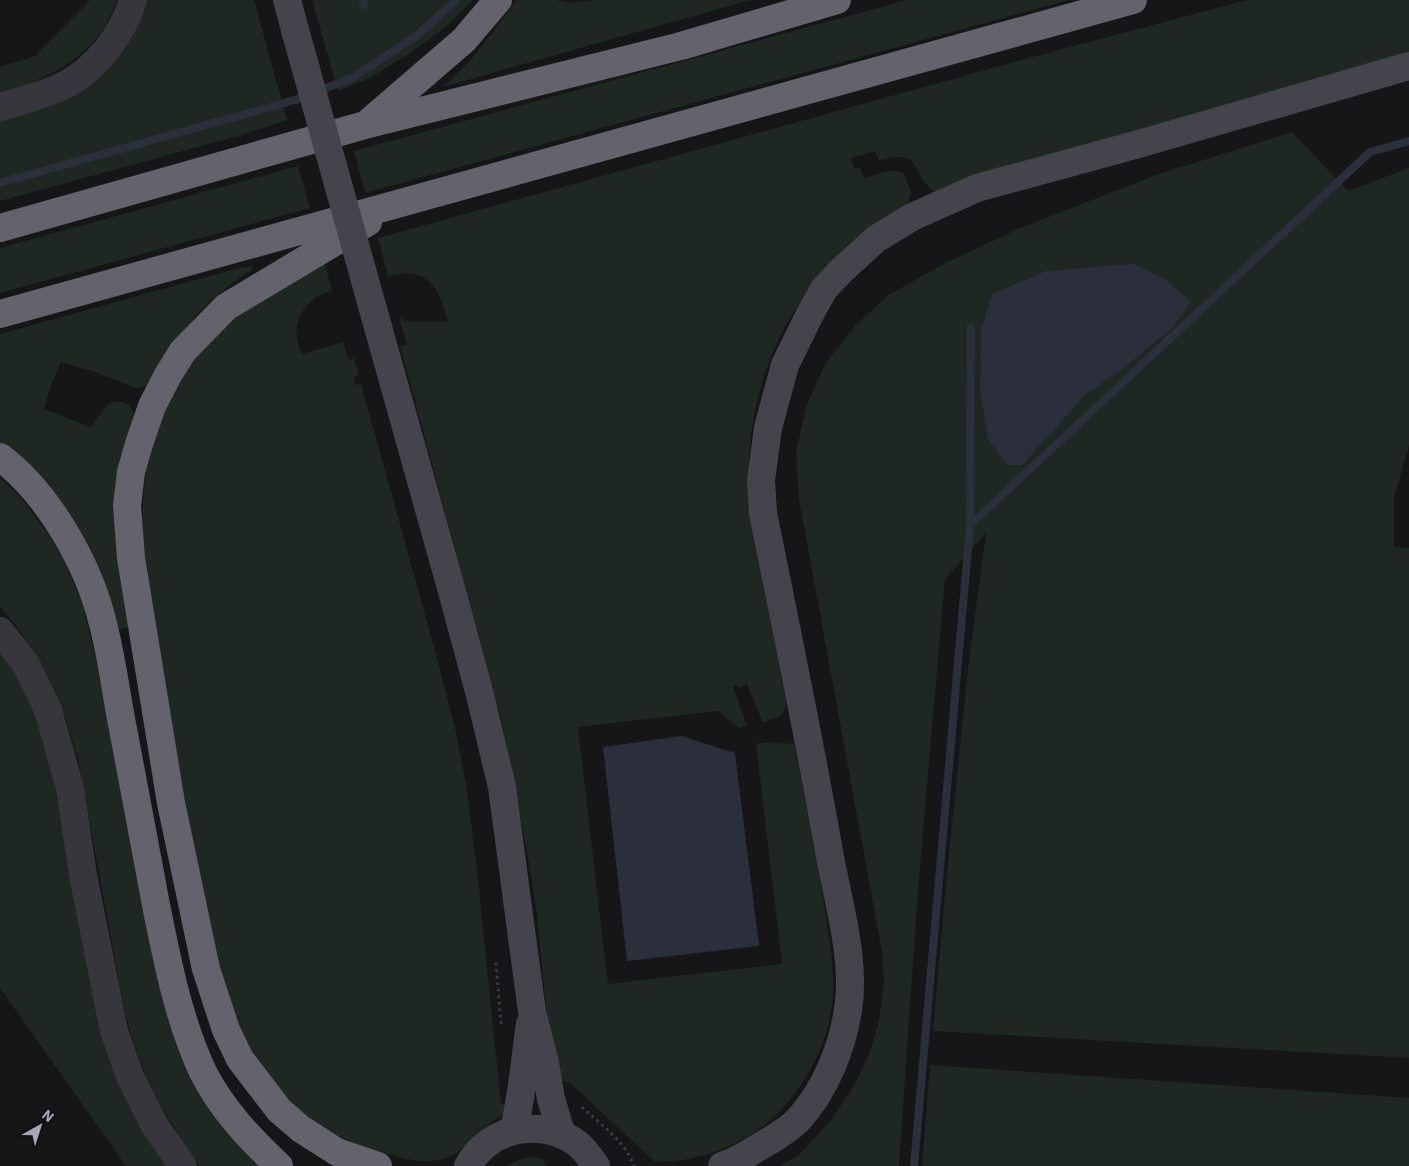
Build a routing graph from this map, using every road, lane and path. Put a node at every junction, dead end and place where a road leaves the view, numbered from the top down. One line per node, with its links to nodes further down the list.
1 (132, 0): 7 (street)
2 (287, 0): 15 (street, bridge)
3 (498, 0): 8 (highway)
4 (837, 0): 8 (highway)
5 (1133, 0): 9 (highway)
6 (1409, 66): 24 (street)
7 (0, 107)
8 (365, 125): 10 (highway)
9 (398, 204): 11 (highway); 21 (highway)
10 (0, 228)
11 (0, 314)
12 (0, 457): 20 (highway)
13 (0, 631): 19 (street)
14 (496, 962): 16 (path)
15 (532, 1012): 17 (street); 18 (street)
16 (501, 1026)
17 (514, 1130): 18 (street); 22 (street)
18 (562, 1135): 23 (street)
19 (183, 1166)
20 (279, 1166)
21 (378, 1166)
22 (468, 1166)
23 (596, 1166)
24 (722, 1166)

